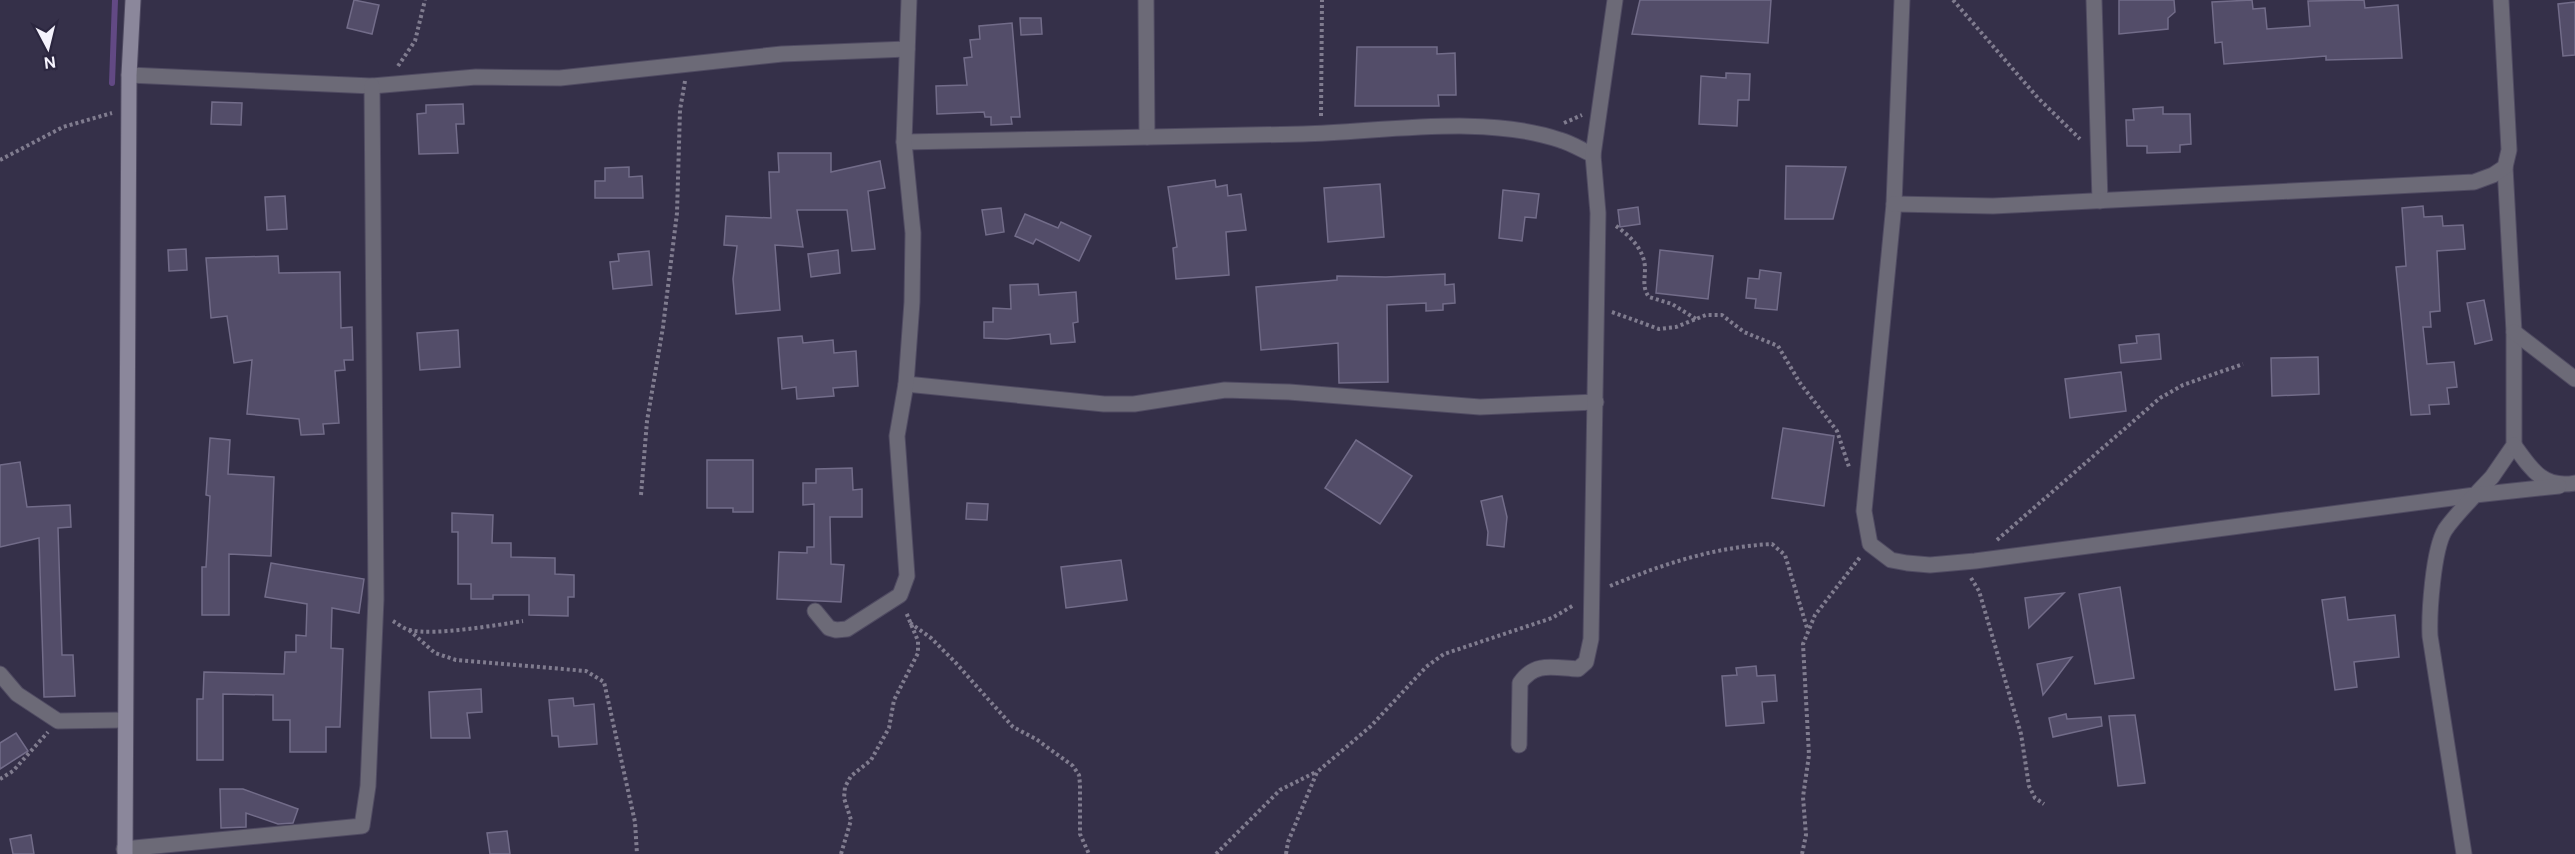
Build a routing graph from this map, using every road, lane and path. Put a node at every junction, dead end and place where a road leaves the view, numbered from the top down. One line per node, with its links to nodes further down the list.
1 (133, 0): 13 (main road)
2 (425, 0): 14 (path)
3 (909, 0): 11 (street)
4 (1146, 0): 19 (street)
5 (1322, 0): 17 (path)
6 (1615, 0): 15 (street)
7 (1902, 0): 26 (street)
8 (1953, 0): 22 (path)
9 (2094, 0): 22 (street)
10 (2501, 0): 24 (street)
11 (907, 49): 12 (street); 20 (street)
12 (688, 62): 14 (street); 39 (path)
13 (129, 75): 14 (street); 16 (main road)
14 (377, 85): 45 (street)
15 (1601, 102): 18 (path); 21 (street)
16 (130, 106): 23 (path); 52 (main road)
17 (1321, 134): 18 (street); 19 (street)
18 (1538, 134): 21 (street)
19 (1147, 137): 20 (street)
20 (904, 142): 33 (street)
21 (1593, 155): 27 (street)
22 (2099, 159): 25 (street)
23 (0, 160)
24 (2505, 167): 25 (street); 30 (street)
25 (2100, 201): 26 (street)
26 (1894, 204): 41 (street)
27 (1598, 213): 28 (street); 29 (path)
28 (1597, 306): 29 (path); 34 (street)
29 (1697, 319): 36 (path)
30 (2514, 332): 32 (street); 35 (street)
31 (2243, 364): 42 (path)
32 (2575, 379)
33 (906, 384): 34 (street); 44 (street)
34 (1596, 402): 43 (street)
35 (2514, 445): 38 (street); 40 (street)
36 (1850, 471)
37 (2575, 483): 38 (street)
38 (2559, 486): 40 (street)
39 (641, 495)
40 (2475, 495): 42 (street); 65 (street)
41 (1870, 543): 42 (street); 49 (path)
42 (1968, 561): 57 (path)
43 (1593, 593): 49 (path); 54 (street); 55 (path)
44 (900, 595): 46 (street); 48 (path)
45 (376, 599): 50 (path); 58 (street)
46 (815, 611)
47 (523, 621): 50 (path)
48 (910, 623): 60 (path); 61 (path)
49 (1807, 628): 64 (path)
50 (409, 630): 59 (path)
51 (0, 674): 53 (street)
52 (124, 720): 53 (street); 58 (main road)
53 (58, 721): 56 (path)
54 (1519, 745)
55 (1317, 772): 62 (path); 63 (path)
56 (0, 778)
57 (2044, 804)
58 (124, 852)
59 (638, 854)
60 (841, 854)
61 (1089, 854)
62 (1216, 854)
63 (1286, 854)
64 (1802, 854)
65 (2464, 854)

